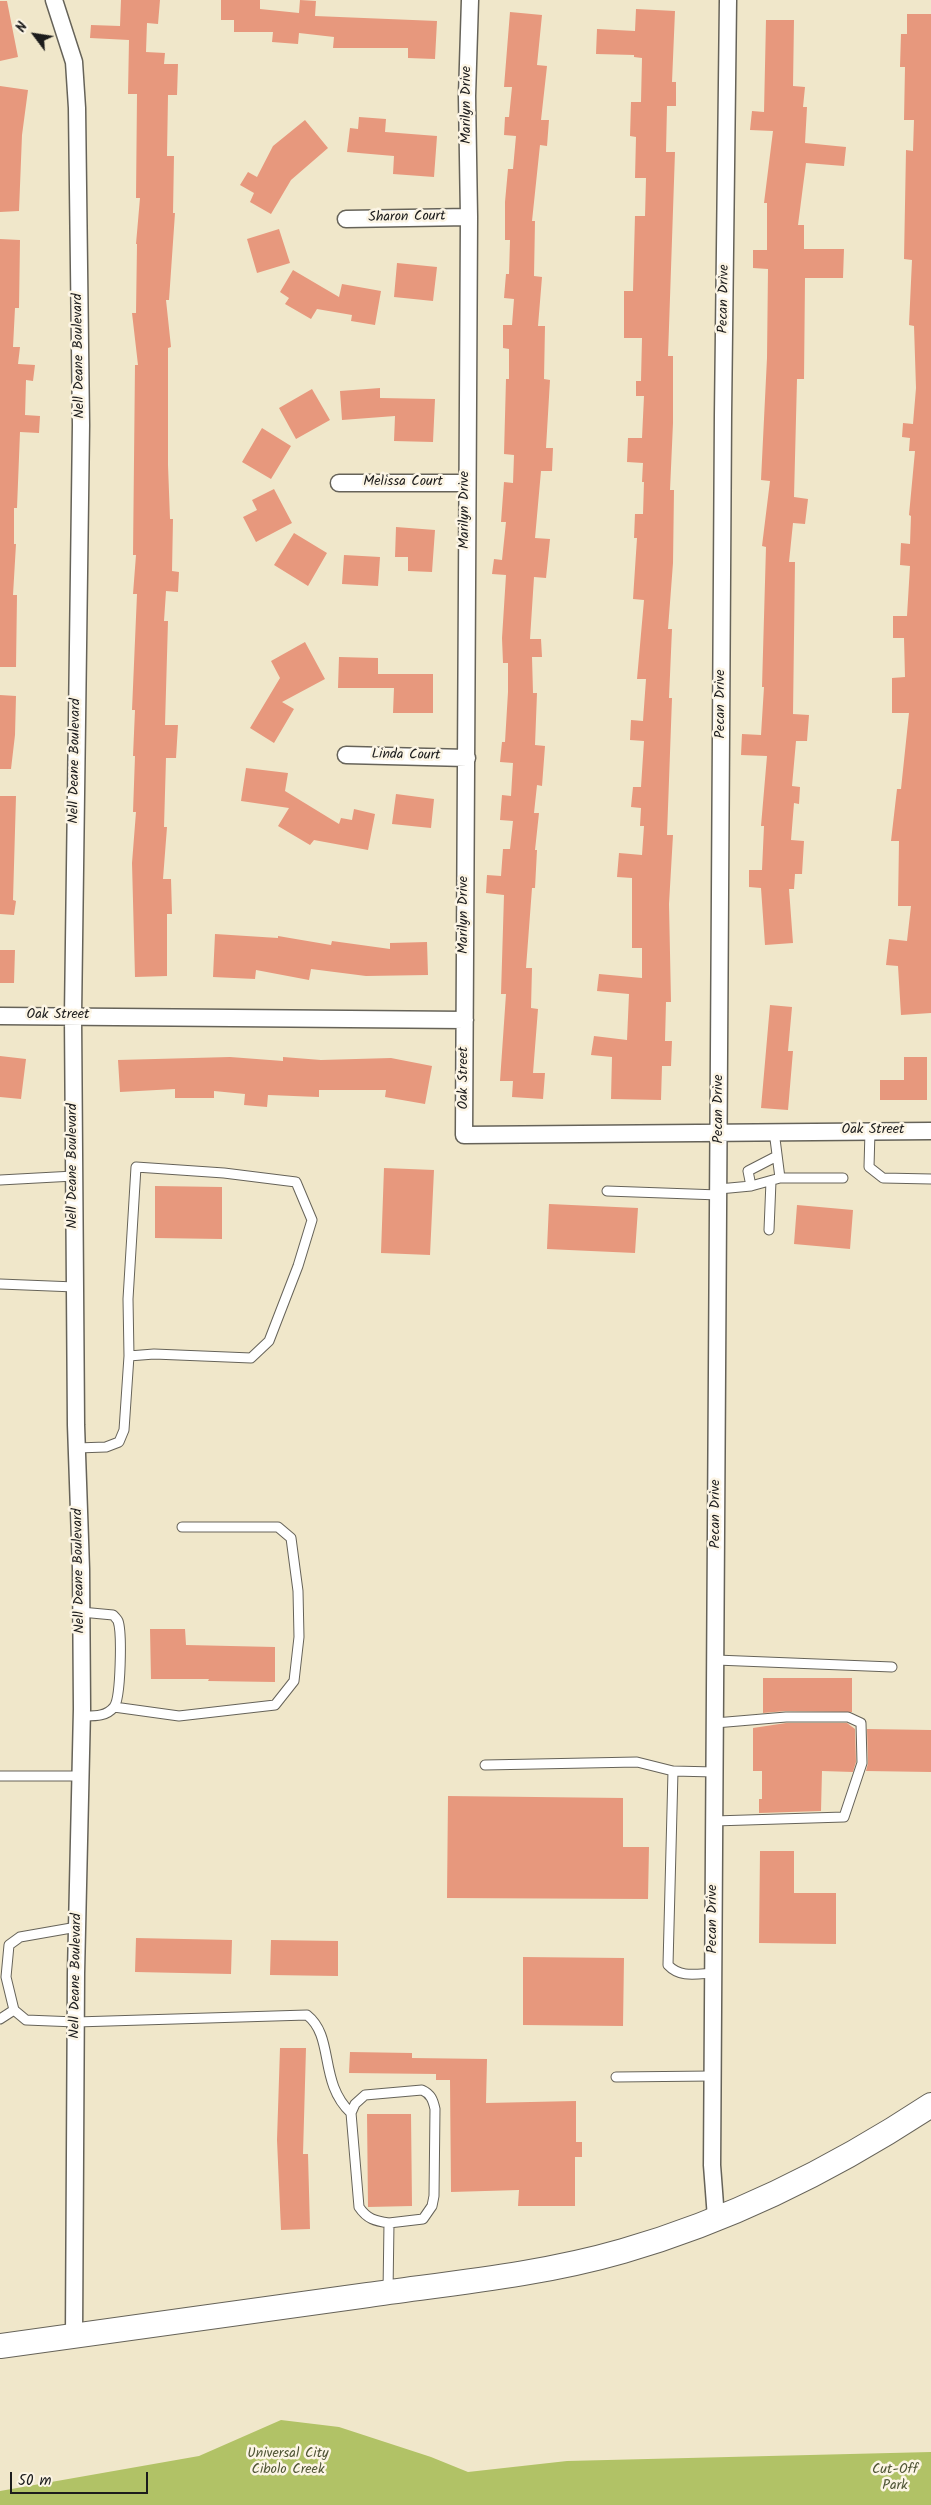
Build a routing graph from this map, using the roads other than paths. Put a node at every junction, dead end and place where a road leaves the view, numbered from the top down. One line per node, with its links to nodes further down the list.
1 (54, 0): 11 (street, Nell Deane Boulevard)
2 (470, 0): 4 (street, Marilyn Drive)
3 (728, 0): 13 (street, Pecan Drive)
4 (469, 217): 5 (street, Sharon Court); 7 (street, Marilyn Drive)
5 (346, 218)
6 (339, 483): 7 (street, Melissa Court)
7 (466, 483): 9 (street, Marilyn Drive)
8 (346, 755): 9 (street, Linda Court)
9 (467, 758): 12 (street, Marilyn Drive)
10 (0, 1016): 11 (street, Oak Street)
11 (73, 1016): 12 (street, Oak Street); 18 (street, Nell Deane Boulevard)
12 (465, 1020): 13 (street, Oak Street)
13 (720, 1131): 14 (street, Oak Street); 25 (street, Pecan Drive)
14 (774, 1131): 15 (street, Oak Street); 17 (lane)
15 (870, 1131): 16 (street, Oak Street); 21 (lane)
16 (931, 1131)
17 (777, 1156): 20 (lane); 23 (lane)
18 (74, 1176): 22 (lane); 28 (street, Nell Deane Boulevard)
19 (843, 1178): 20 (lane)
20 (776, 1179): 23 (lane); 26 (lane)
21 (931, 1179)
22 (0, 1180)
23 (751, 1186): 25 (lane)
24 (607, 1191): 25 (lane)
25 (719, 1192): 33 (street, Pecan Drive)
26 (769, 1230)
27 (0, 1284): 28 (lane)
28 (75, 1287): 30 (street, Nell Deane Boulevard)
29 (129, 1356): 29 (lane); 30 (lane)
30 (76, 1448): 32 (street, Nell Deane Boulevard)
31 (182, 1527): 35 (lane)
32 (81, 1612): 35 (lane); 36 (street, Nell Deane Boulevard)
33 (716, 1660): 34 (lane); 37 (street, Pecan Drive)
34 (892, 1667)
35 (114, 1707): 36 (lane)
36 (82, 1716): 42 (street, Nell Deane Boulevard)
37 (715, 1723): 40 (street, Pecan Drive); 43 (lane)
38 (485, 1765): 39 (lane)
39 (673, 1771): 40 (lane); 47 (lane)
40 (714, 1772): 43 (street, Pecan Drive)
41 (0, 1776): 42 (lane)
42 (81, 1776): 44 (street, Nell Deane Boulevard)
43 (714, 1821): 47 (street, Pecan Drive)
44 (77, 1927): 46 (lane); 50 (street, Nell Deane Boulevard)
45 (0, 1942): 46 (lane)
46 (9, 1945): 48 (lane)
47 (713, 1973): 51 (street, Pecan Drive)
48 (14, 2010): 49 (lane); 50 (lane)
49 (0, 2019)
50 (76, 2022): 54 (lane); 58 (street, Nell Deane Boulevard)
51 (712, 2076): 52 (lane); 55 (street, Pecan Drive)
52 (616, 2077)
53 (931, 2105): 55 (main road)
54 (351, 2113): 56 (lane); 56 (lane)
55 (716, 2218): 57 (main road)
56 (388, 2223): 57 (lane)
57 (388, 2292): 58 (main road)
58 (74, 2336): 59 (main road)
59 (0, 2346)

